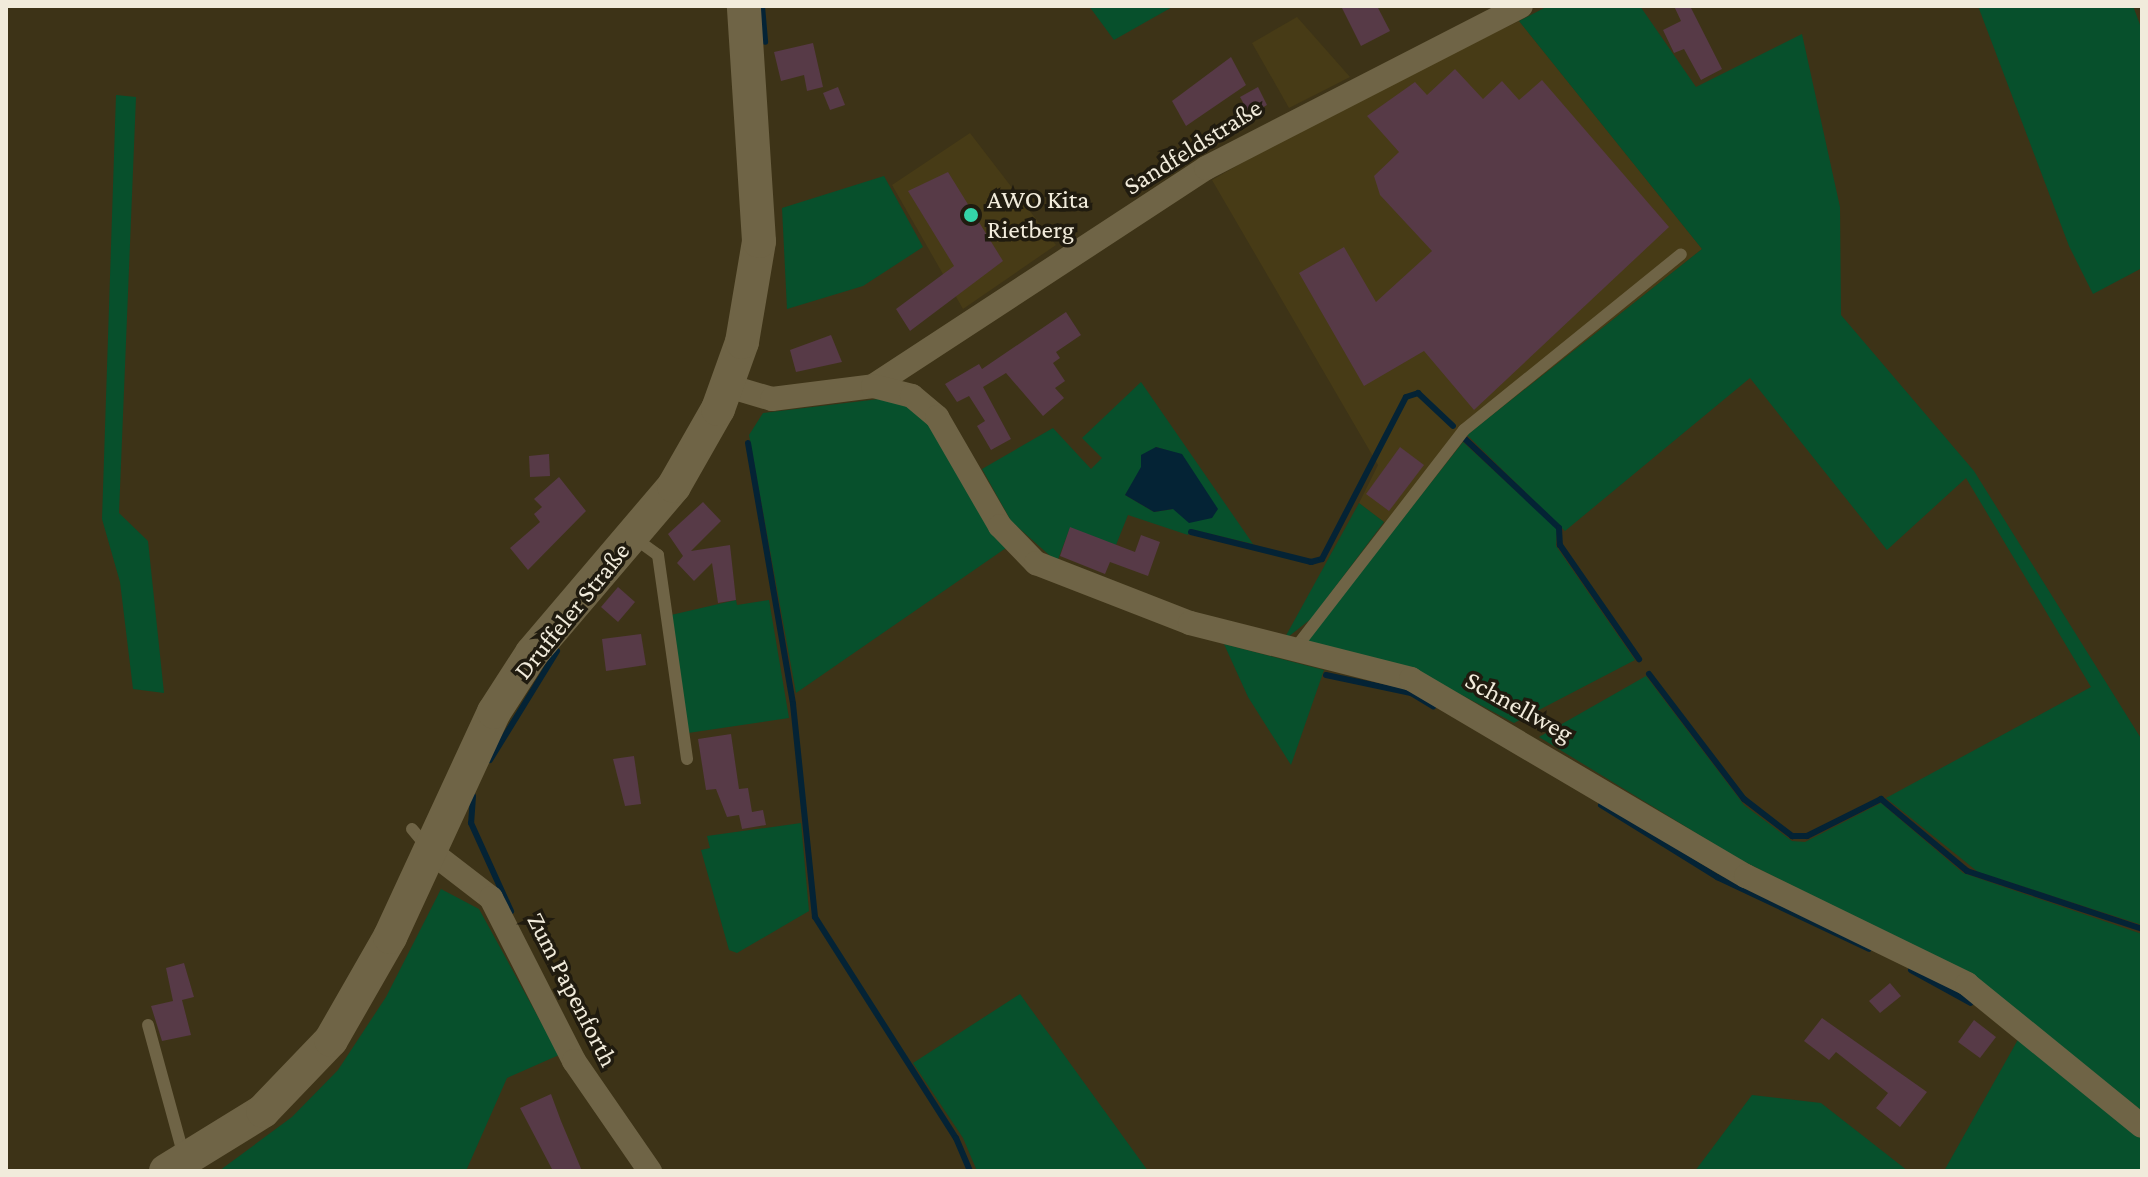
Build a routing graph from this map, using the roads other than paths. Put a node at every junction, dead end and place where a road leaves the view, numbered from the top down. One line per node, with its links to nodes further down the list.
1 (744, 6): 4 (street, Druffeler Straße)
2 (1521, 6): 5 (street, Sandfeldstraße)
3 (1681, 254): 7 (lane)
4 (722, 384): 5 (street, Sandfeldstraße); 6 (street, Druffeler Straße)
5 (873, 386): 7 (street, Schnellweg)
6 (633, 537): 8 (lane); 9 (street, Druffeler Straße)
7 (1292, 653): 11 (street, Schnellweg)
8 (687, 759)
9 (421, 840): 12 (street, Druffeler Straße); 13 (street, Zum Papenforth)
10 (148, 1025): 12 (lane)
11 (2142, 1126)
12 (176, 1166)
13 (650, 1171)

